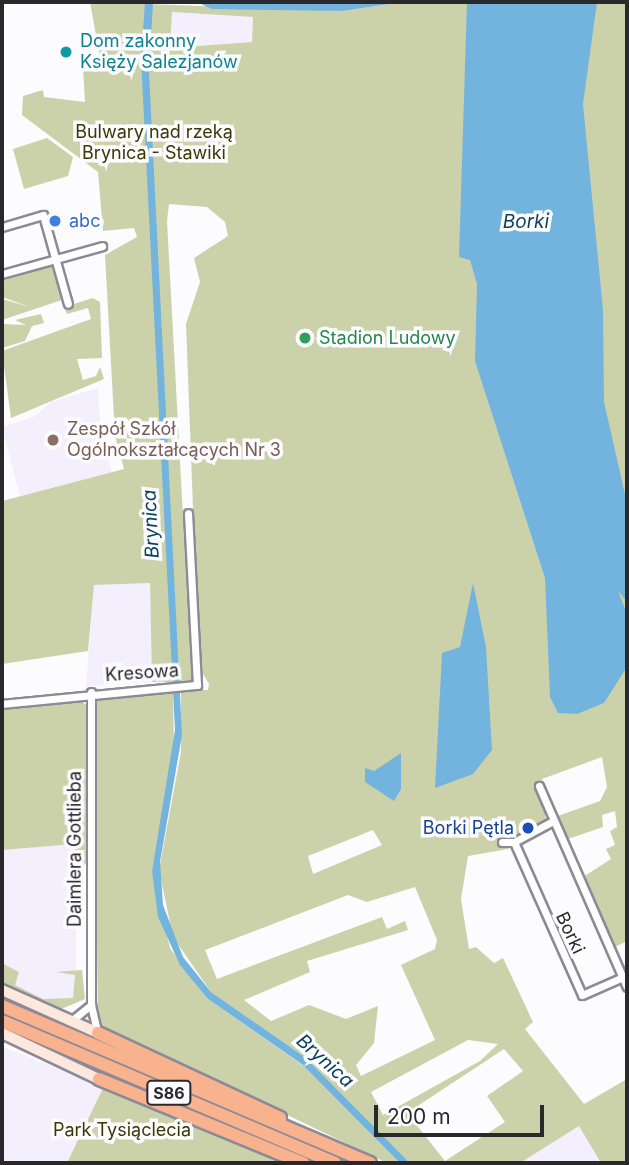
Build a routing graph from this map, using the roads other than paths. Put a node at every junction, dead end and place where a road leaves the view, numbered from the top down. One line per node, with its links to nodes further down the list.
1 (2, 227): 3 (street)
2 (102, 246): 3 (street)
3 (56, 259): 4 (street); 5 (street)
4 (2, 274)
5 (68, 304)
6 (188, 513): 7 (street, Kresowa)
7 (91, 692): 8 (street, Kresowa); 16 (street, Daimlera Gottlieba)
8 (2, 704)
9 (539, 786): 10 (street, Borki)
10 (553, 821): 12 (street); 13 (street, Borki)
11 (502, 842): 12 (street)
12 (514, 842): 13 (street, Borki)
13 (623, 977): 14 (street, Borki)
14 (627, 987)
15 (2, 990): 19 (main road)
16 (91, 1005): 19 (street); 20 (street, Daimlera Gottlieba)
17 (2, 1006): 23 (highway, S86)
18 (2, 1021): 25 (highway, S86)
19 (71, 1021): 20 (main road)
20 (98, 1032): 23 (highway)
21 (2, 1033): 22 (main road)
22 (99, 1079): 24 (highway)
23 (326, 1144): 26 (highway, S86)
24 (303, 1163)
25 (335, 1163)
26 (370, 1163)

